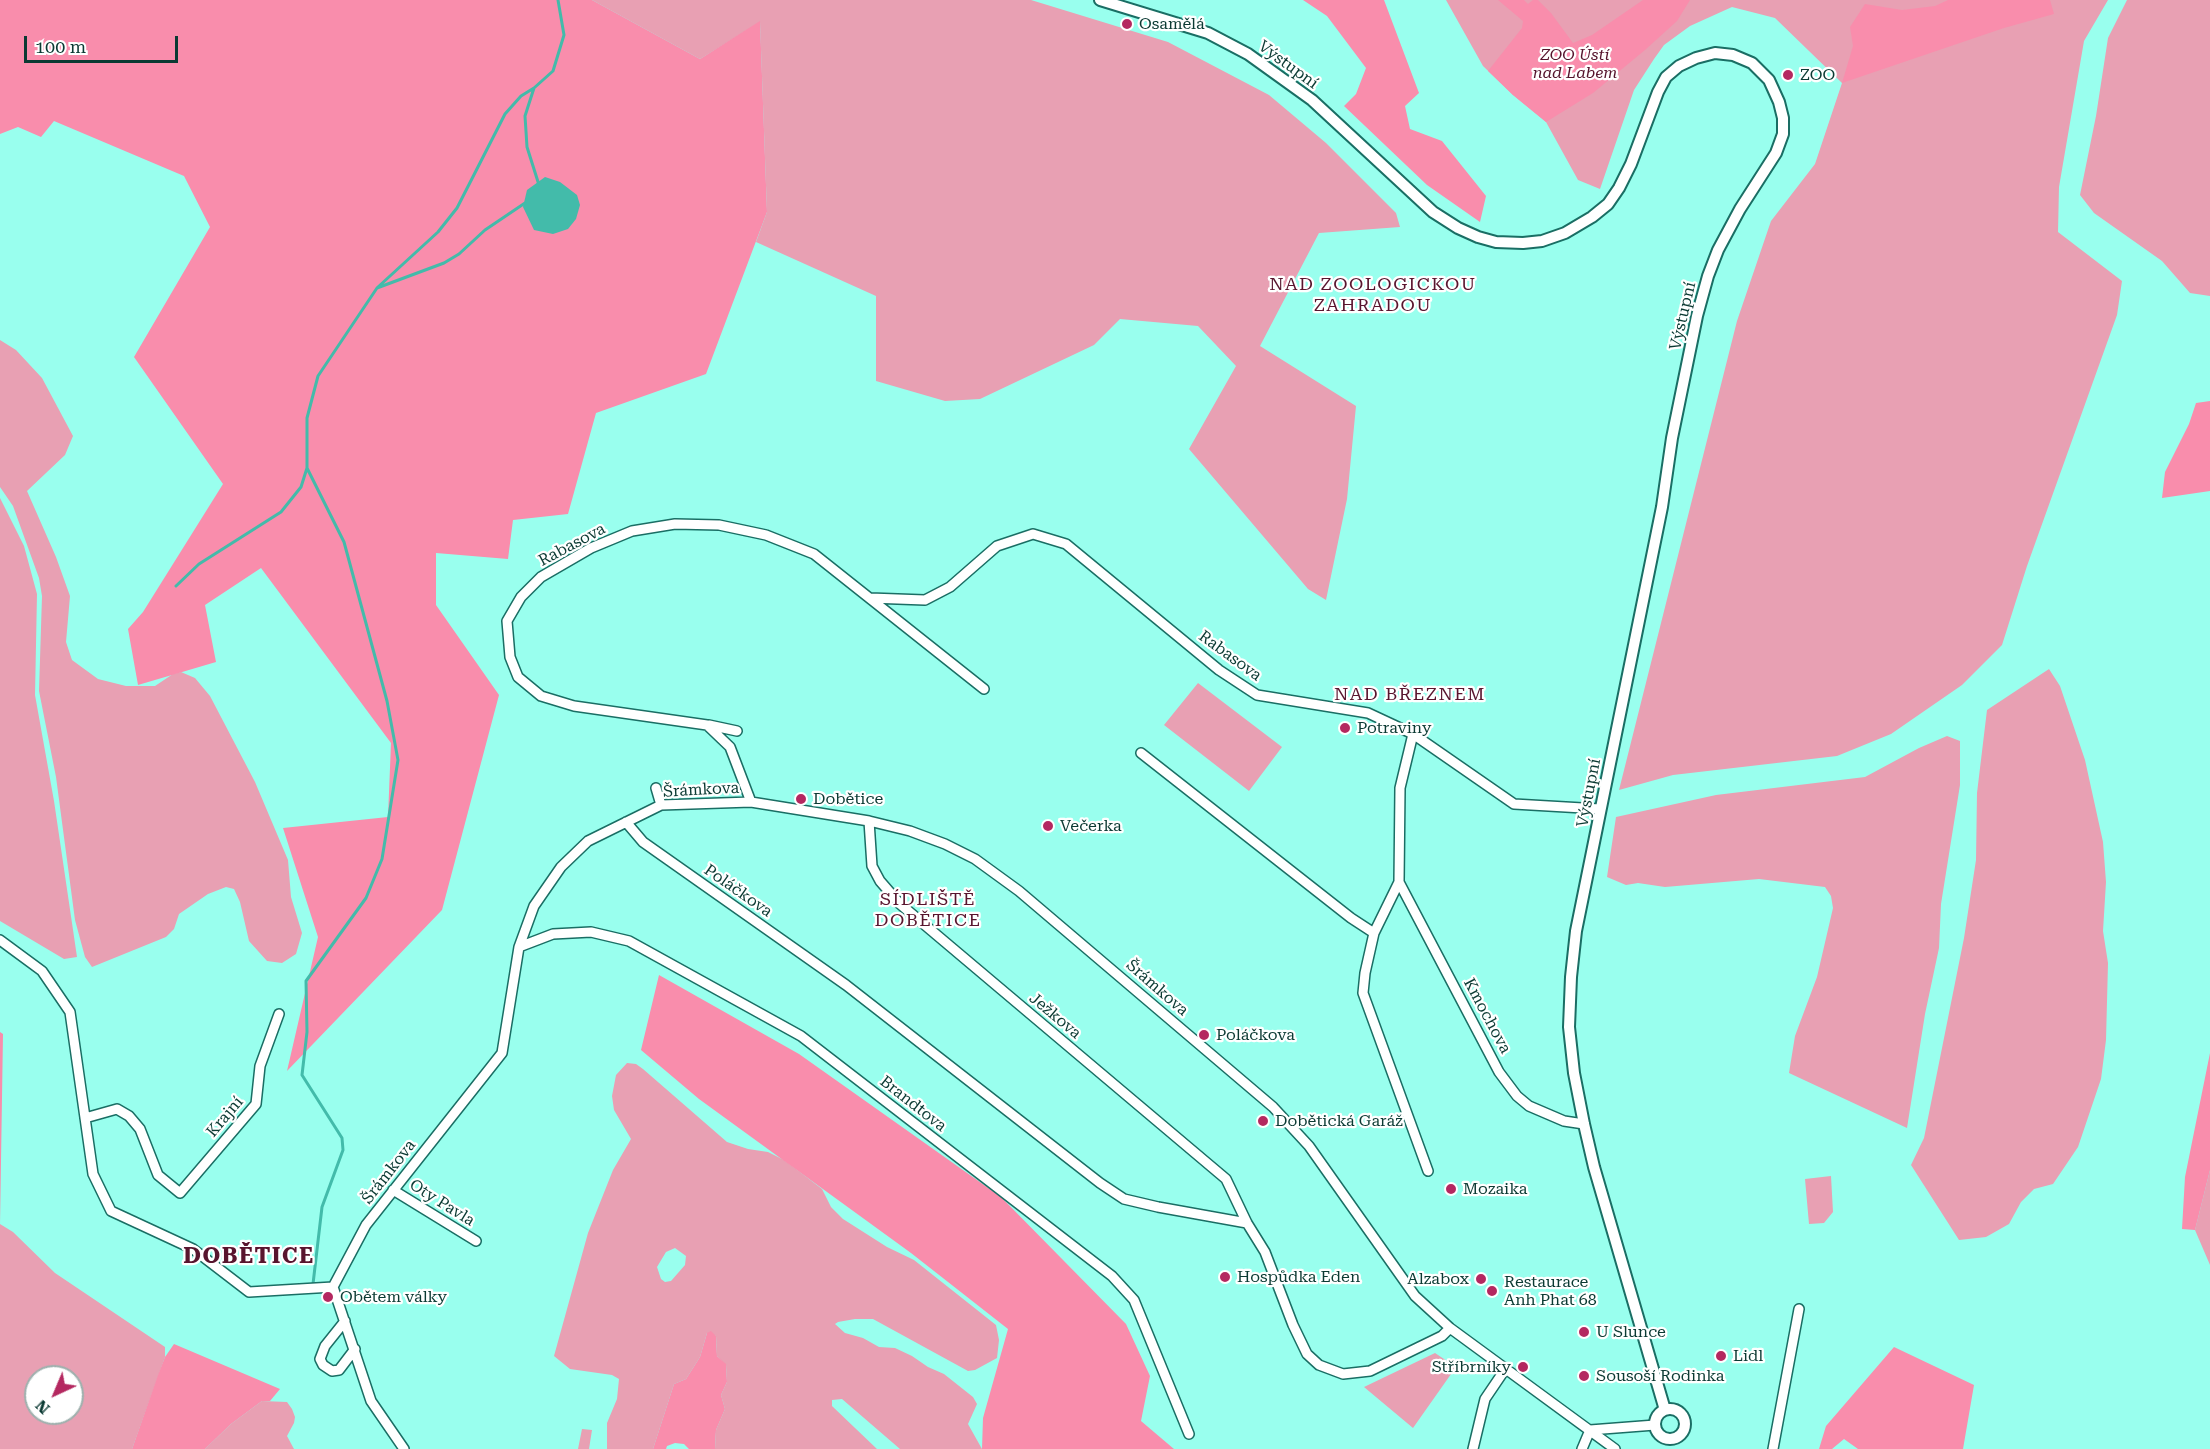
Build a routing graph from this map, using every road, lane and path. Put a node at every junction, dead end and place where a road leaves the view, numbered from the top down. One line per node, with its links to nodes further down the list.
1 (1100, 0): 11 (street, Výstupní)
2 (870, 598): 3 (street, Rabasova); 4 (street, Rabasova); 6 (street, Rabasova)
3 (984, 689)
4 (707, 724): 5 (street, Rabasova); 9 (street)
5 (737, 731)
6 (1413, 734): 11 (street, Rabasova); 14 (street, Kmochova)
7 (1141, 753): 15 (street)
8 (656, 788): 10 (street)
9 (751, 802): 10 (street, Šrámkova); 12 (street, Šrámkova)
10 (661, 805): 13 (street, Šrámkova)
11 (1600, 809): 20 (street, Výstupní)
12 (868, 820): 23 (street, Ježkova); 28 (street, Šrámkova)
13 (626, 822): 17 (street, Šrámkova); 23 (street, Poláčkova)
14 (1399, 882): 15 (street, Kmochova); 20 (street, Kmochova)
15 (1374, 933): 21 (street, Kmochova)
16 (0, 940): 19 (street)
17 (519, 947): 22 (street, Šrámkova); 34 (street, Brandtova)
18 (279, 1014): 19 (street, Krajní)
19 (85, 1118): 25 (street)
20 (1584, 1124): 31 (street, Výstupní)
21 (1428, 1171)
22 (393, 1190): 24 (street, Oty Pavla); 25 (street, Šrámkova)
23 (1247, 1222): 28 (street)
24 (476, 1241)
25 (333, 1287): 27 (street)
26 (1799, 1309): 40 (street)
27 (345, 1321): 29 (street); 29 (street)
28 (1450, 1328): 30 (street, Šrámkova)
29 (355, 1349): 36 (street)
30 (1506, 1368): 33 (street, Šrámkova); 37 (street)
31 (1665, 1410): 32 (street); 35 (street)
32 (1655, 1425): 33 (street); 35 (street)
33 (1590, 1430): 38 (street); 39 (street, Šrámkova)
34 (1189, 1434)
35 (1676, 1444)
36 (404, 1449)
37 (1473, 1449)
38 (1582, 1449)
39 (1616, 1449)
40 (1773, 1449)

